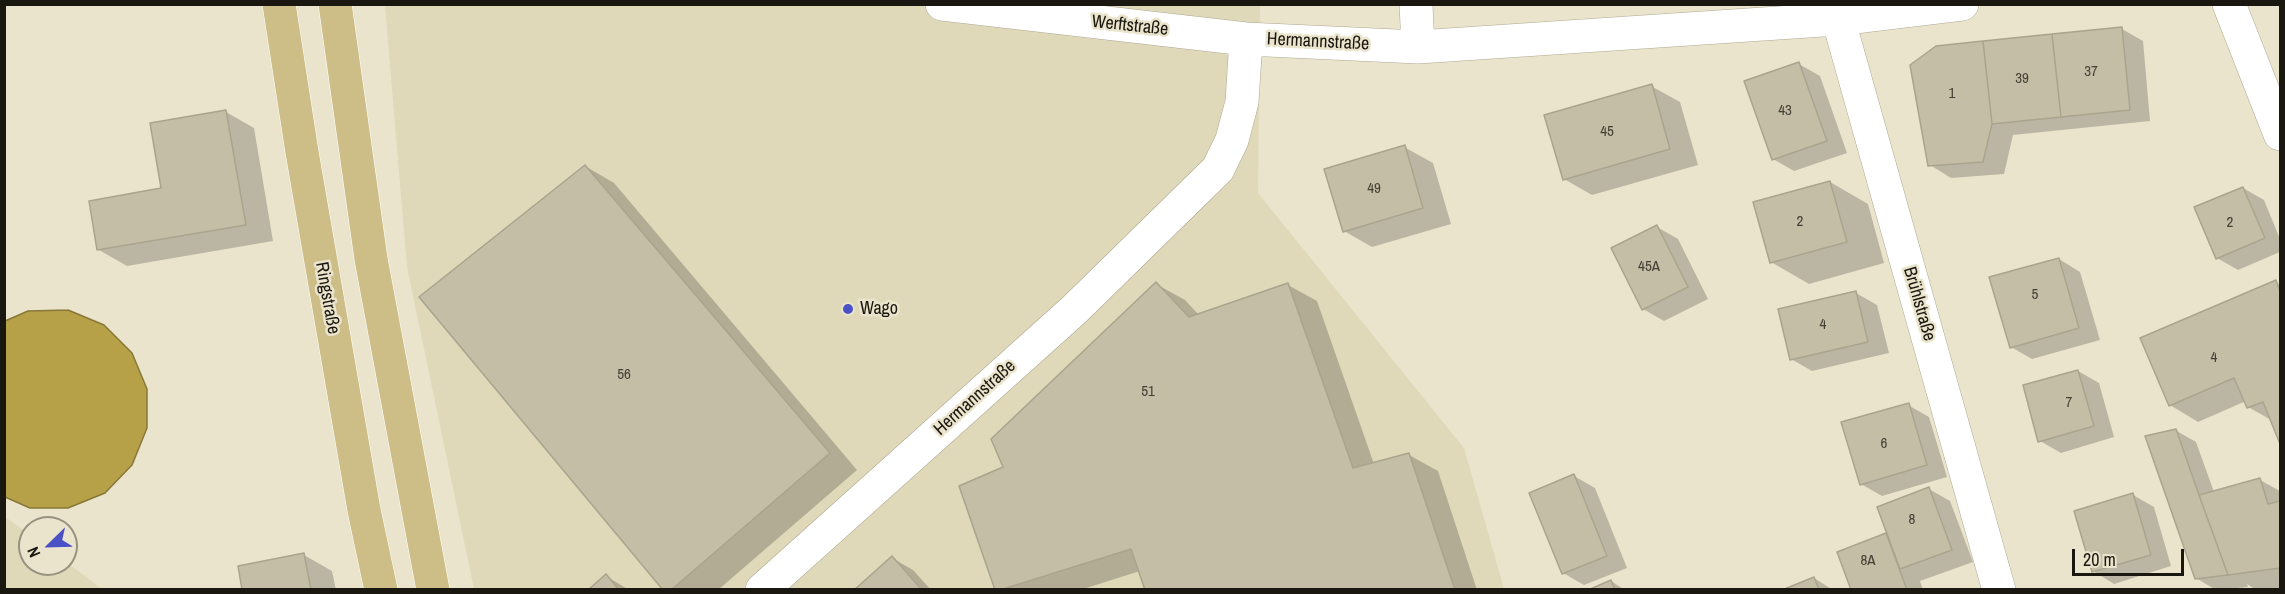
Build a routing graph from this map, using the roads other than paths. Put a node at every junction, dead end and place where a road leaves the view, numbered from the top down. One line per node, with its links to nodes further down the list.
1 (279, 4): 11 (main road, Ringstraße)
2 (335, 4): 12 (main road)
3 (942, 4): 8 (street, Werftstraße)
4 (1416, 4): 9 (street)
5 (1962, 4): 7 (street, Hermannstraße)
6 (2229, 4): 10 (street)
7 (1836, 12): 9 (street, Hermannstraße); 14 (street, Brühlstraße)
8 (1246, 39): 9 (street, Hermannstraße); 13 (street, Hermannstraße)
9 (1418, 47)
10 (2280, 134)
11 (381, 590)
12 (433, 590)
13 (762, 590)
14 (1999, 590)

